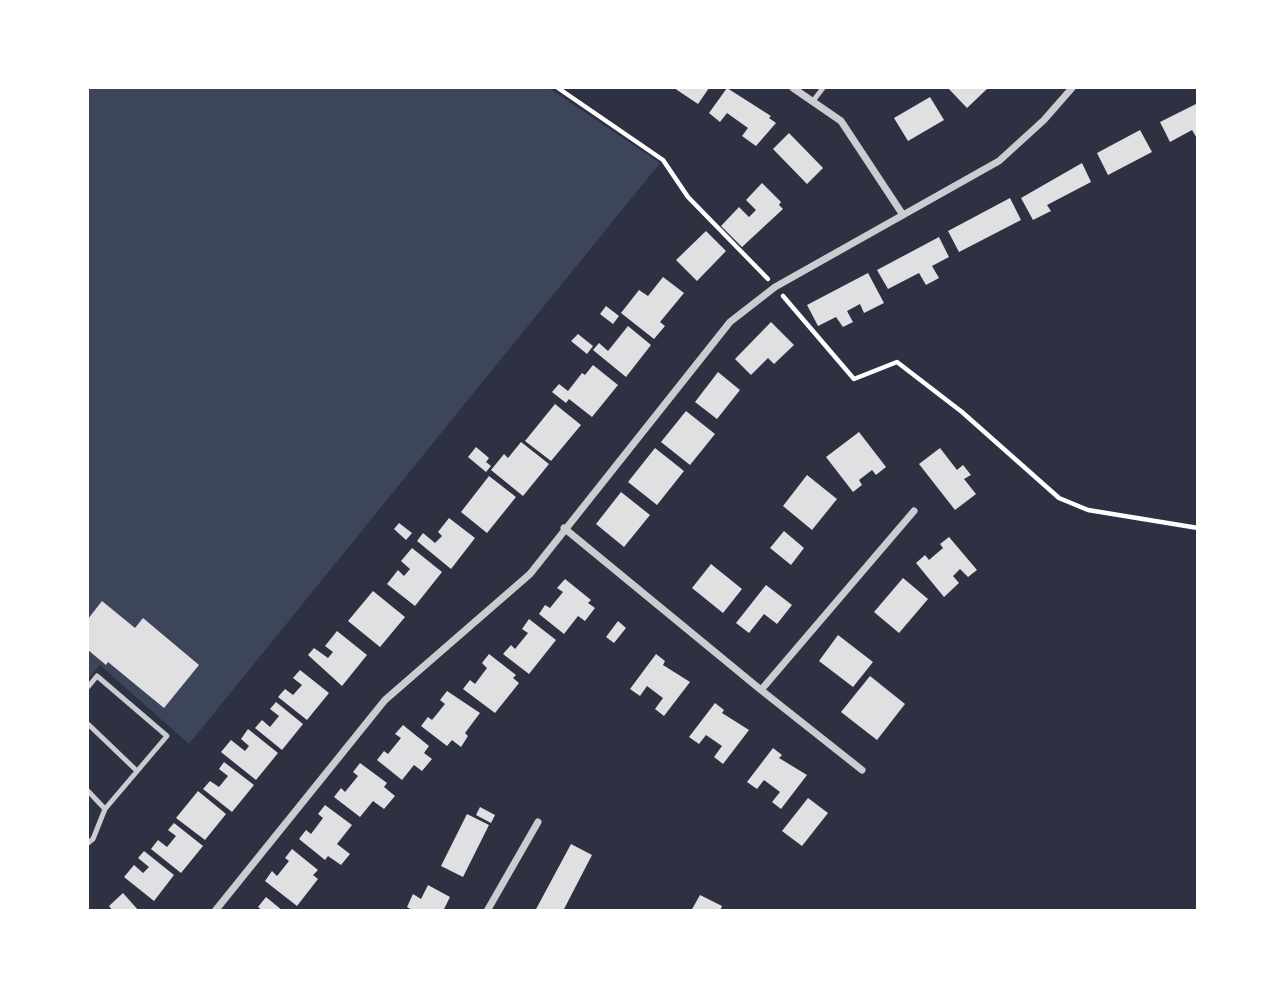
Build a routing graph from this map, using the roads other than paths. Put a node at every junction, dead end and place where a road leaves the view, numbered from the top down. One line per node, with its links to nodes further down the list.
1 (793, 88): 4 (street)
2 (823, 88): 4 (lane)
3 (1072, 88): 5 (street)
4 (813, 101): 5 (street)
5 (903, 215): 7 (street)
6 (914, 511): 9 (street)
7 (564, 528): 9 (street); 17 (street)
8 (88, 687): 12 (lane)
9 (761, 690): 11 (street)
10 (88, 724): 12 (lane)
11 (862, 770)
12 (137, 771): 14 (lane)
13 (88, 791): 14 (lane)
14 (105, 808): 16 (lane)
15 (538, 822): 18 (street)
16 (88, 843)
17 (215, 911)
18 (487, 911)

